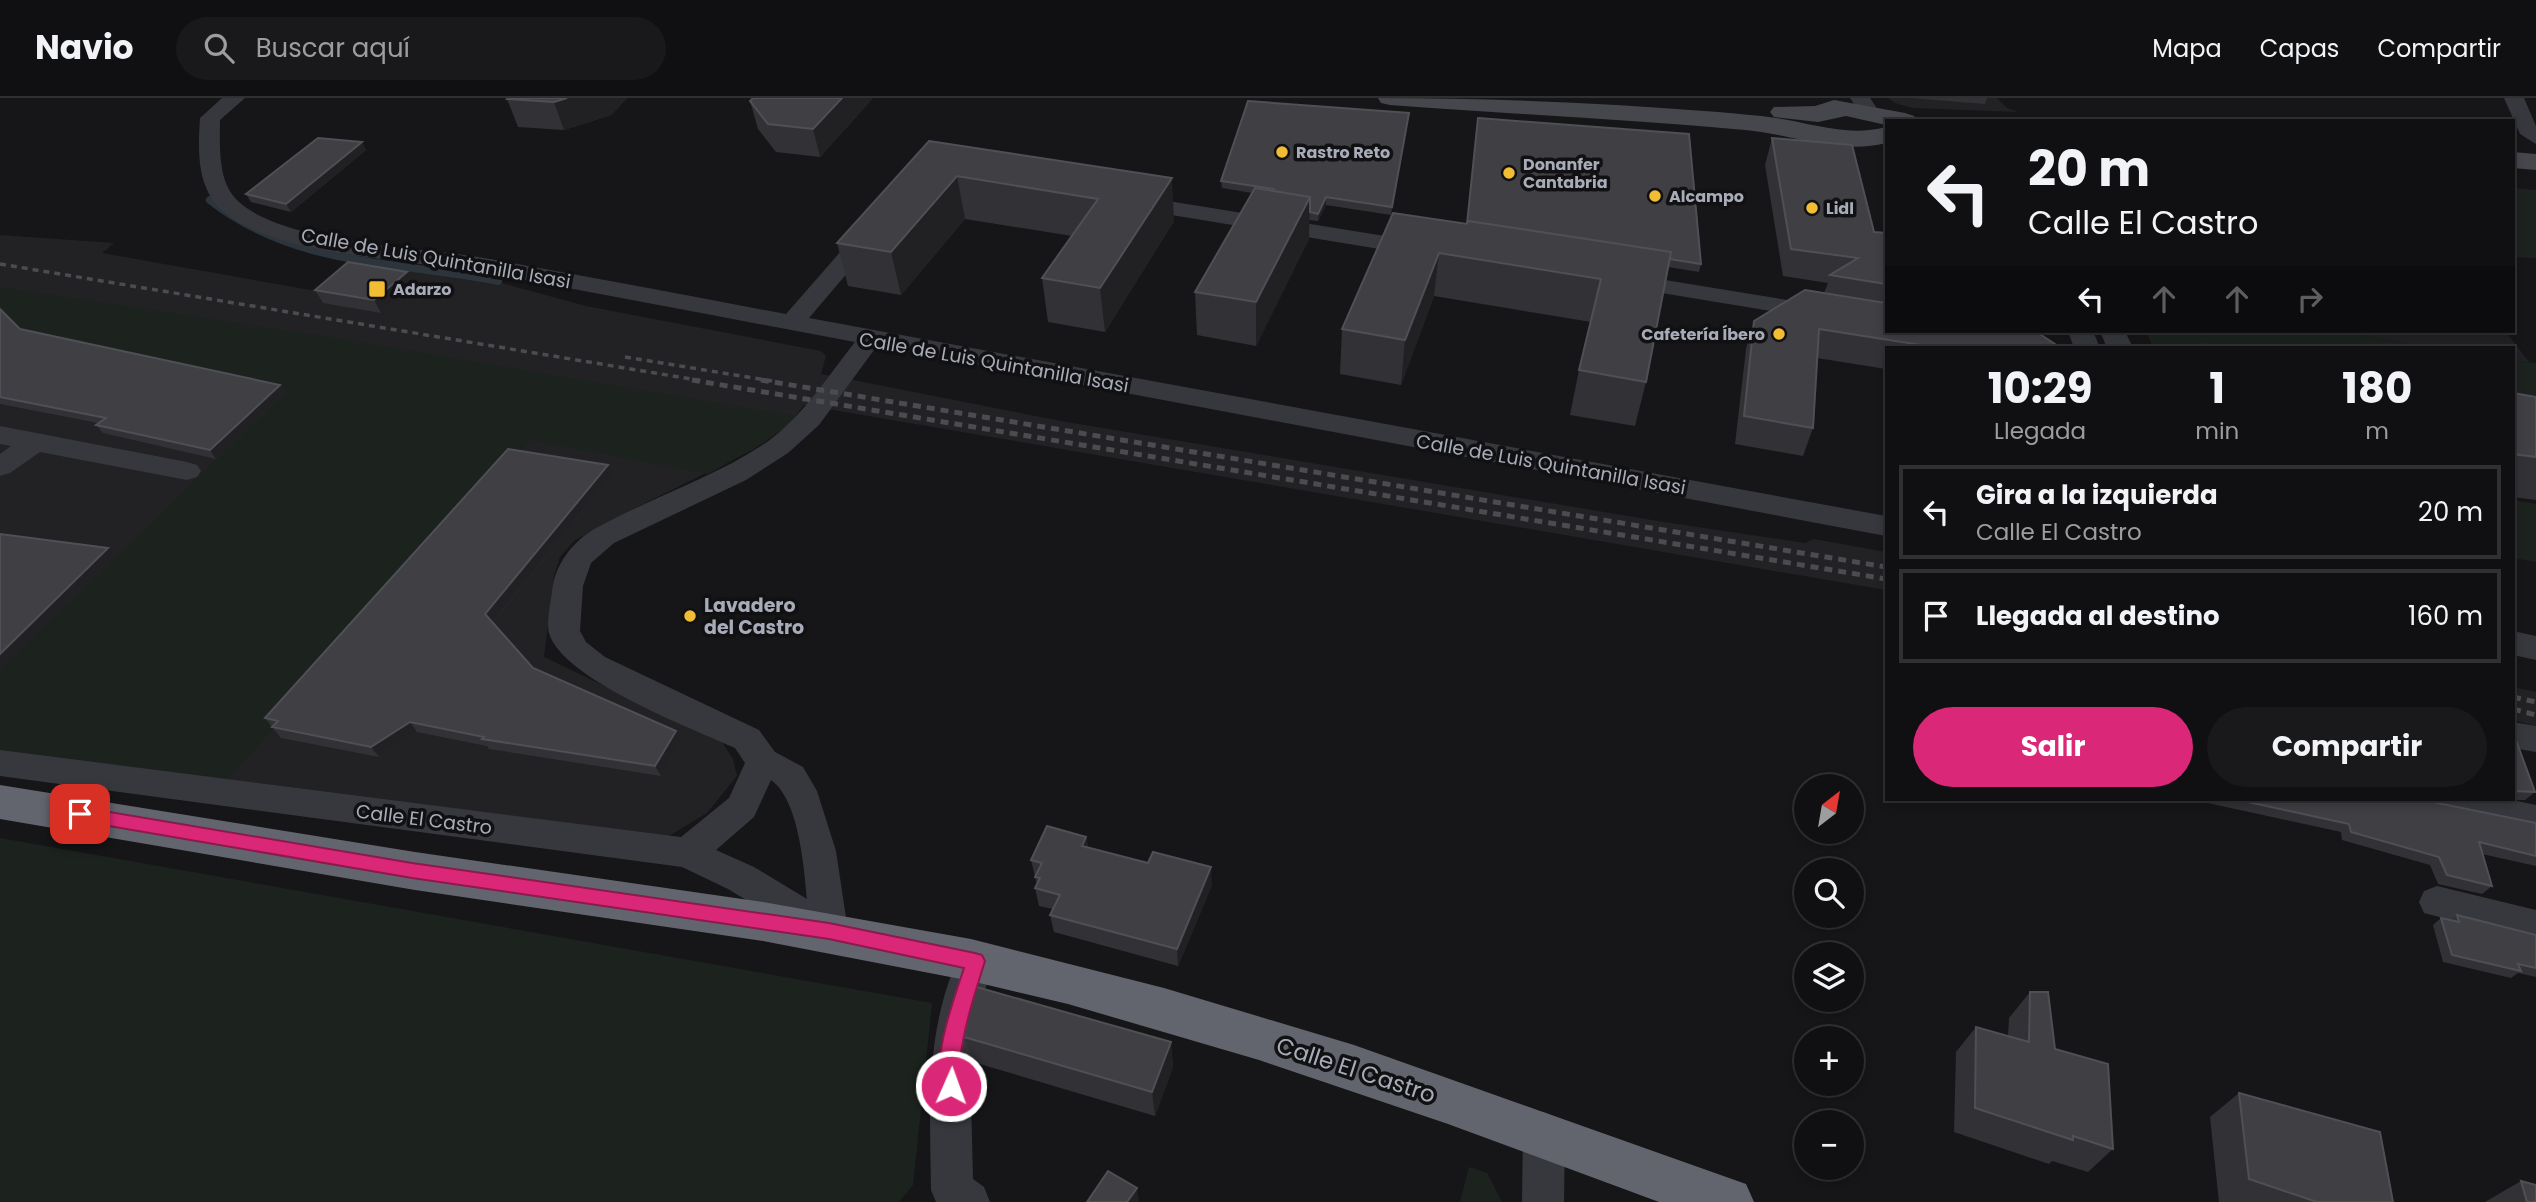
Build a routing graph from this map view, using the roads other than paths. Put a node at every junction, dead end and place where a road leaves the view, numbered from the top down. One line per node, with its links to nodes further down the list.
1 (235, 98): 15 (street, Calle de Luis Quintanilla Isasi)
2 (1390, 98): 5 (main road)
3 (1575, 98): 5 (main road)
4 (2514, 98): 7 (street)
5 (1831, 114): 6 (main road)
6 (1882, 122)
7 (2531, 134): 8 (street)
8 (2519, 165): 9 (main road)
9 (2536, 178)
10 (1108, 198): 12 (street)
11 (887, 213): 15 (street)
12 (1450, 254)
13 (1601, 277): 14 (street)
14 (1885, 323)
15 (790, 324): 16 (street, Calle de Luis Quintanilla Isasi)
16 (870, 339): 21 (street, Calle de Luis Quintanilla Isasi); 26 (street)
17 (0, 435): 18 (street)
18 (35, 442): 19 (street); 20 (street)
19 (0, 467)
20 (187, 471)
21 (1885, 526)
22 (2515, 643): 23 (street)
23 (2536, 648)
24 (2515, 734): 25 (street)
25 (2536, 739)
26 (762, 761): 31 (street); 34 (street)
27 (0, 763): 31 (street, Calle El Castro)
28 (2448, 801): 30 (street)
29 (0, 802): 34 (highway, Calle El Castro)
30 (2536, 819)
31 (687, 853): 34 (street, Calle El Castro)
32 (2437, 902): 33 (street)
33 (2536, 926)
34 (829, 931): 35 (highway, Calle El Castro)
35 (975, 961): 36 (highway, Calle El Castro); 37 (street)
36 (1544, 1132): 38 (street); 39 (highway, Calle El Castro)
37 (969, 1202)
38 (1543, 1202)
39 (1728, 1202)

